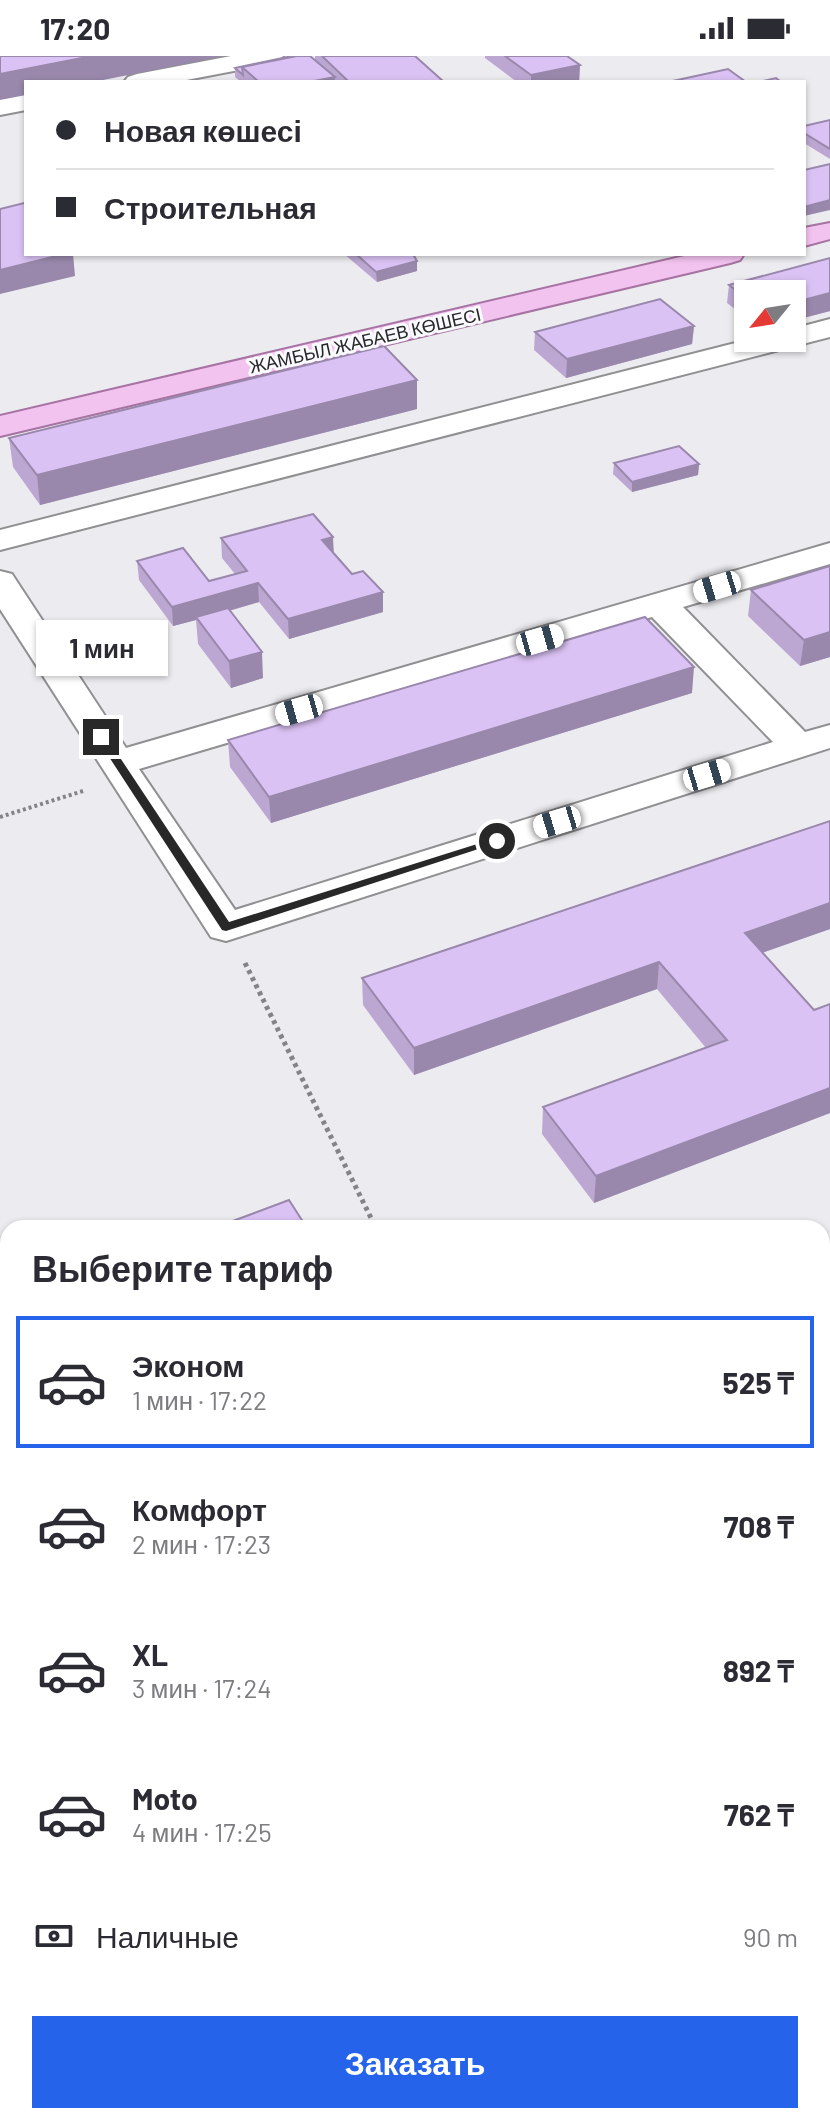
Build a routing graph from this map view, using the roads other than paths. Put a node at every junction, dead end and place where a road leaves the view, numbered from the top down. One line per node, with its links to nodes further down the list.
1 (270, 56): 2 (street)
2 (147, 80)
3 (24, 102): 4 (street)
4 (0, 107)
5 (830, 231): 6 (main road)
6 (806, 237)
7 (722, 256): 9 (main road, ЖАМБЫЛ ЖАБАЕВ КӨШЕСІ)
8 (830, 328): 10 (street)
9 (0, 426)
10 (0, 540)
11 (830, 553): 13 (street)
12 (0, 581): 15 (street)
13 (660, 604): 14 (street); 15 (street)
14 (814, 741): 15 (street)
15 (122, 770)

